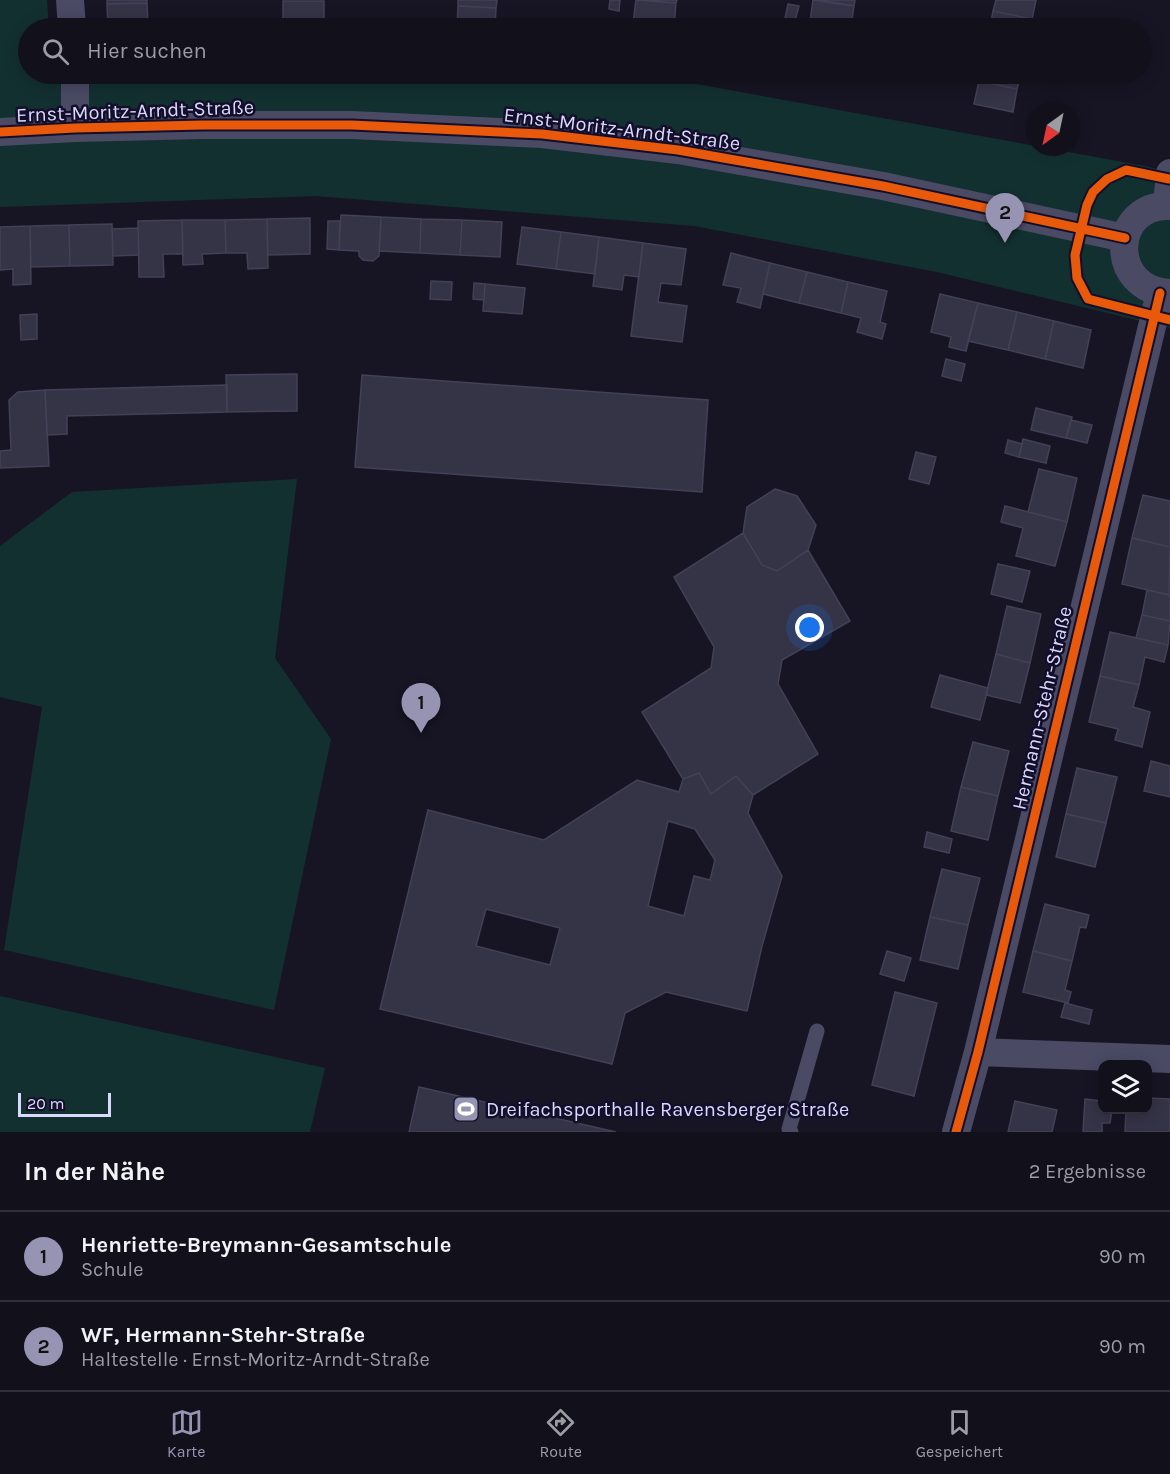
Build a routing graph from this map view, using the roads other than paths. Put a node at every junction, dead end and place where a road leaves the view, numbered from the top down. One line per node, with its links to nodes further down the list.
1 (70, 0): 2 (street)
2 (71, 18)
3 (75, 84): 4 (street)
4 (75, 128): 5 (street, Ernst-Moritz-Arndt-Straße); 8 (street, Ernst-Moritz-Arndt-Straße)
5 (0, 132)
6 (1170, 173): 7 (street)
7 (1169, 206): 8 (street)
8 (1125, 238): 9 (street)
9 (1165, 293): 11 (street, Hermann-Stehr-Straße)
10 (817, 1031): 13 (lane)
11 (978, 1052): 12 (street); 14 (street, Hermann-Stehr-Straße)
12 (1170, 1059)
13 (791, 1132)
14 (956, 1132)

